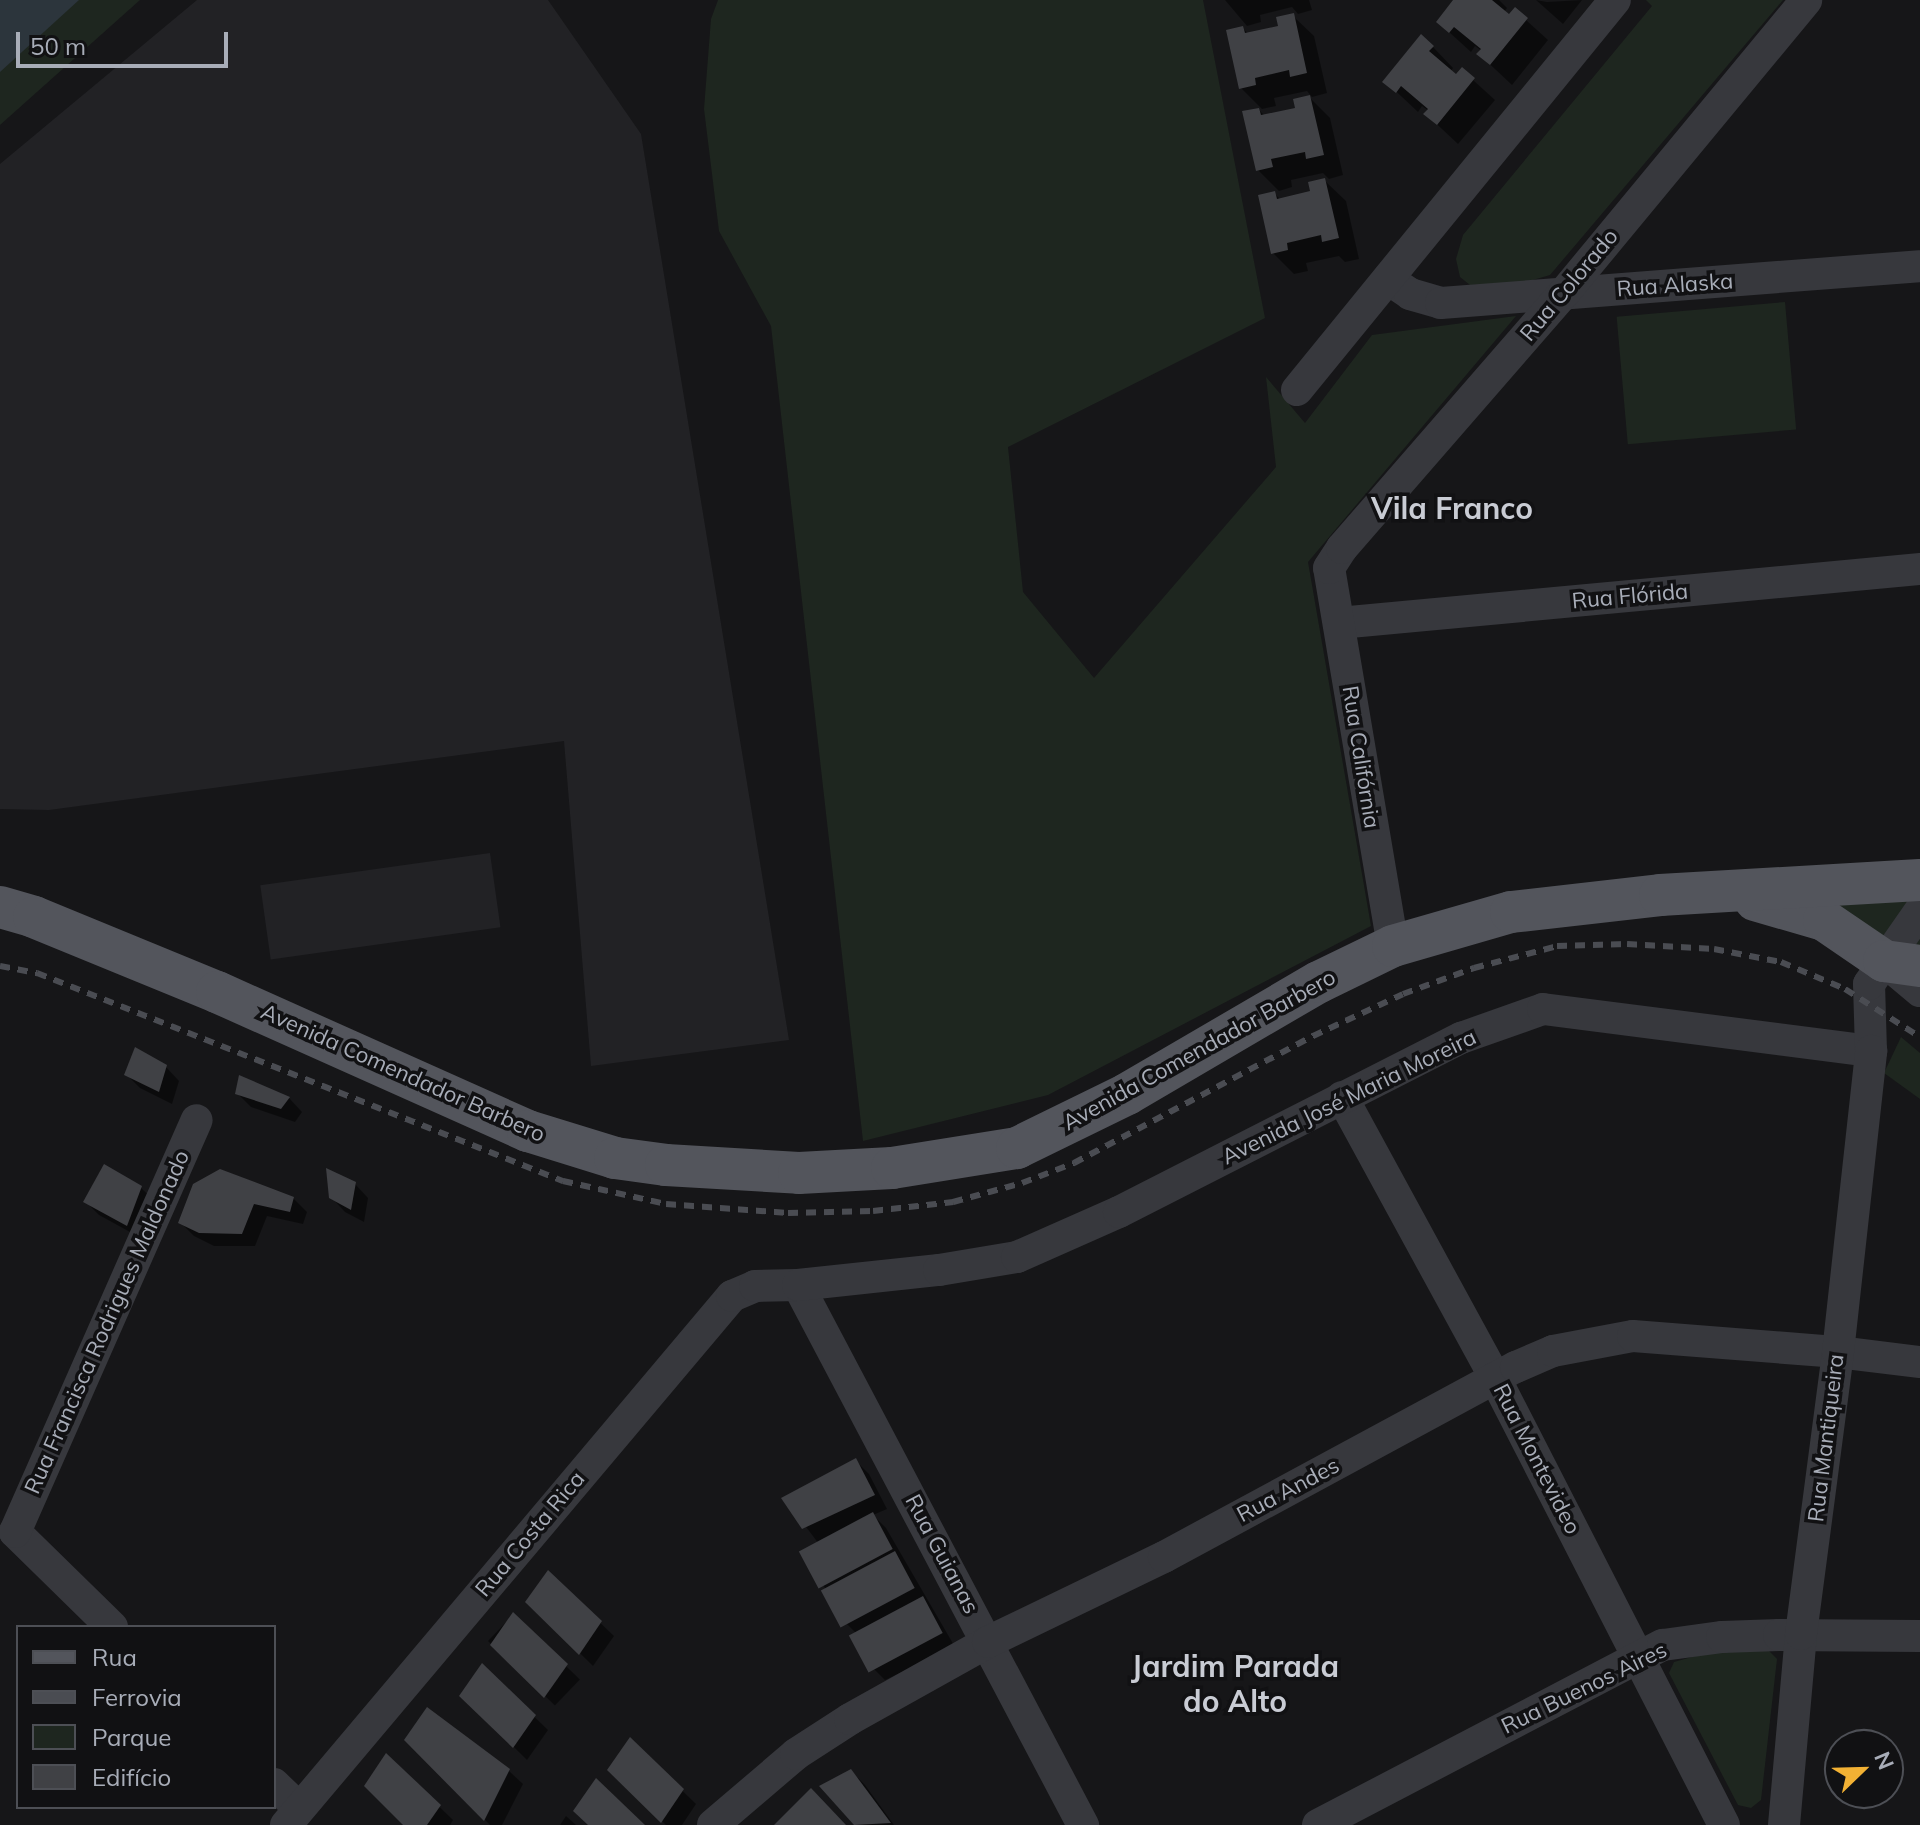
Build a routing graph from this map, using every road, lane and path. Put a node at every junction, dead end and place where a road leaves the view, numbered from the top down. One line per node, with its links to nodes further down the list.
1 (1615, 0): 4 (street)
2 (1806, 0): 5 (street, Rua Colorado)
3 (1920, 266): 5 (street, Rua Alaska)
4 (1388, 279): 5 (street, Rua Alaska); 6 (street)
5 (1564, 293): 7 (street, Rua Colorado)
6 (1297, 390)
7 (1329, 568): 9 (street, Rua Califórnia)
8 (1920, 569): 9 (street, Rua Flórida)
9 (1339, 623): 14 (street, Rua Califórnia)
10 (1920, 880): 11 (main road, Avenida Comendador Barbero)
11 (1723, 891): 14 (main road, Avenida Comendador Barbero); 15 (main road, Avenida Comendador Barbero)
12 (0, 907): 14 (main road, Avenida Comendador Barbero)
13 (1920, 911): 15 (street)
14 (1393, 946)
15 (1902, 964): 16 (street); 17 (street)
16 (1920, 991)
17 (1871, 1051): 18 (street, Avenida José Maria Moreira); 21 (street, Rua Mantiqueira)
18 (1342, 1097): 20 (street, Avenida José Maria Moreira); 23 (street, Rua Montevideo)
19 (197, 1120): 24 (street, Rua Francisca Rodrigues Maldonado)
20 (798, 1285): 28 (street, Rua Guianas); 31 (street, Rua Costa Rica)
21 (1838, 1352): 22 (street, Rua Andes); 23 (street, Rua Andes); 26 (street, Rua Mantiqueira)
22 (1920, 1362)
23 (1495, 1378): 28 (street, Rua Andes); 29 (street, Rua Montevideo)
24 (7, 1523): 25 (street, Rua Francisca Rodrigues Maldonado)
25 (110, 1625)
26 (1801, 1634): 27 (street, Rua Buenos Aires); 29 (street, Rua Buenos Aires); 36 (street, Rua Mantiqueira)
27 (1920, 1636)
28 (988, 1642): 32 (street, Rua Andes); 33 (street, Rua Guianas)
29 (1639, 1656): 34 (street, Rua Buenos Aires); 35 (street, Rua Montevideo)
30 (276, 1788): 31 (street)
31 (292, 1816)
32 (713, 1825)
33 (1083, 1825)
34 (1318, 1825)
35 (1724, 1825)
36 (1784, 1825)

